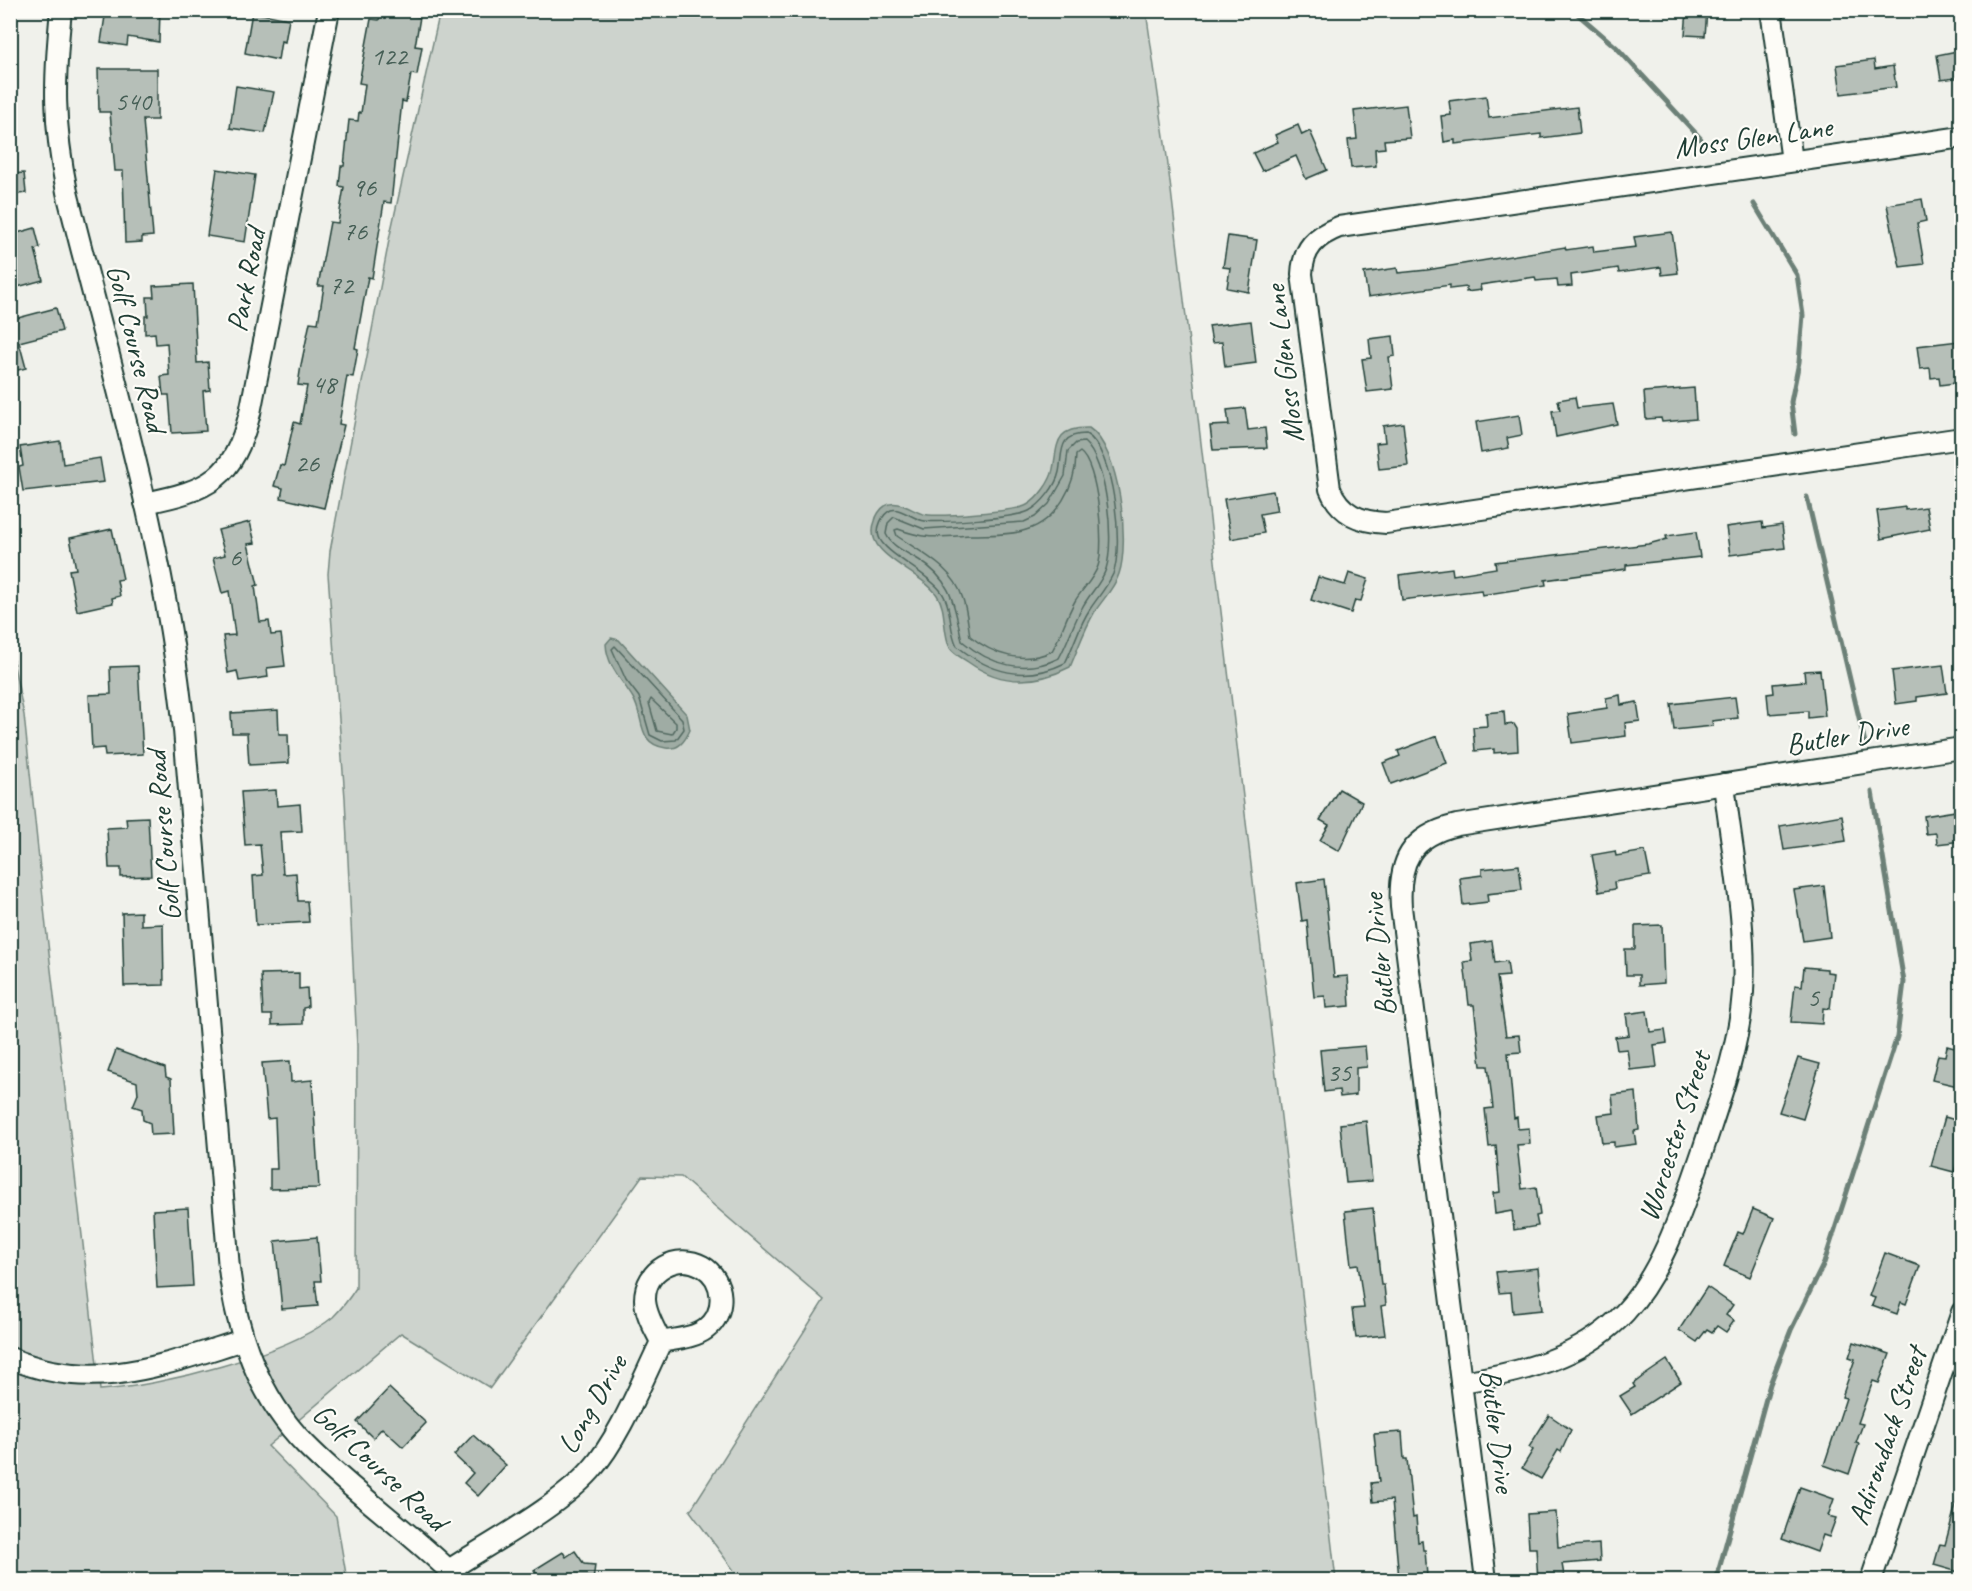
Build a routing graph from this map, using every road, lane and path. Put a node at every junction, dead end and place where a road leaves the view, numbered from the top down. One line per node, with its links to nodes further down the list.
1 (61, 10): 7 (street, Golf Course Road)
2 (329, 10): 7 (street, Park Road)
3 (1772, 10): 5 (street)
4 (1962, 137): 5 (street, Moss Glen Lane)
5 (1792, 161): 6 (street, Moss Glen Lane)
6 (1962, 438)
7 (145, 503): 11 (street, Golf Course Road)
8 (1962, 748): 9 (street, Butler Drive)
9 (1724, 784): 14 (street, Worcester Street); 14 (street, Butler Drive)
10 (1962, 1312): 17 (street, Adirondack Street)
11 (243, 1340): 13 (street); 15 (street, Golf Course Road)
12 (662, 1342): 12 (street, Long Drive); 15 (street, Long Drive)
13 (10, 1358)
14 (1461, 1382): 16 (street, Butler Drive)
15 (454, 1575)
16 (1486, 1581)
17 (1871, 1581)

